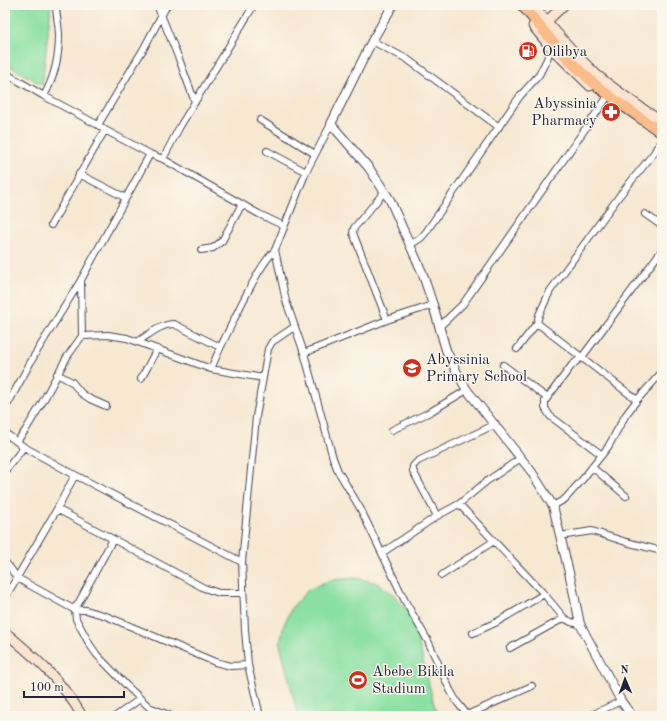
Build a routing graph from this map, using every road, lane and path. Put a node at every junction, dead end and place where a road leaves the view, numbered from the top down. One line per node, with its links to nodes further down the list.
1 (56, 5): 16 (street)
2 (157, 5): 11 (street)
3 (167, 5): 11 (street)
4 (254, 5): 18 (street)
5 (393, 5): 13 (street)
6 (516, 5): 12 (main road)
7 (522, 5): 12 (main road)
8 (527, 5): 12 (main road)
9 (533, 5): 12 (main road)
10 (564, 5): 12 (main road)
11 (162, 14): 18 (street); 22 (street)
12 (541, 26): 14 (main road); 20 (main road); 24 (main road); 26 (main road)
13 (372, 41): 21 (street); 23 (street)
14 (551, 48): 17 (main road); 23 (street)
15 (5, 73): 16 (street)
16 (44, 96): 22 (street)
17 (606, 99): 27 (main road); 50 (street)
18 (195, 102): 31 (street)
19 (260, 120): 30 (street)
20 (662, 122)
21 (331, 124): 30 (street); 34 (street)
22 (98, 125): 25 (street)
23 (500, 127): 41 (street)
24 (662, 128)
25 (104, 130): 29 (street); 33 (street)
26 (662, 133)
27 (662, 138): 48 (street)
28 (267, 151): 32 (street)
29 (150, 154): 31 (street); 35 (street)
30 (315, 154): 32 (street)
31 (163, 159): 36 (street)
32 (306, 172): 39 (street)
33 (80, 174): 35 (street); 38 (street)
34 (385, 191): 41 (street); 47 (street)
35 (126, 198): 45 (street)
36 (242, 204): 39 (street); 42 (street)
37 (645, 214): 40 (street)
38 (51, 225)
39 (284, 226): 43 (street)
40 (662, 226)
41 (410, 246): 46 (street)
42 (201, 250)
43 (275, 250): 49 (street); 53 (street)
44 (662, 250): 57 (street)
45 (81, 280): 51 (street); 68 (street)
46 (433, 304): 47 (street); 50 (street)
47 (387, 320): 56 (street)
48 (537, 323): 55 (street); 57 (street)
49 (294, 327): 56 (street); 62 (street)
50 (439, 327): 64 (street)
51 (82, 336): 52 (street); 61 (street)
52 (137, 342): 53 (street); 54 (street)
53 (220, 347): 59 (street)
54 (157, 349): 59 (street); 63 (street)
55 (517, 349)
56 (304, 353): 88 (street)
57 (582, 357): 65 (street); 66 (street)
58 (503, 365): 65 (street)
59 (211, 369): 62 (street)
60 (662, 372): 66 (street)
61 (57, 374): 67 (street); 72 (street)
62 (263, 378): 90 (street)
63 (142, 379)
64 (467, 390): 69 (street); 70 (street)
65 (546, 397): 74 (street)
66 (637, 400): 74 (street)
67 (106, 406)
68 (5, 409)
69 (496, 424): 75 (street); 83 (street)
70 (392, 430)
71 (5, 433): 72 (street)
72 (17, 441): 73 (street)
73 (24, 447): 77 (street); 78 (street)
74 (602, 455): 76 (street)
75 (521, 458): 80 (street); 81 (street)
76 (592, 467): 79 (street); 81 (street)
77 (5, 471)
78 (75, 475): 82 (street); 90 (street)
79 (626, 496)
80 (460, 504): 83 (street); 86 (street)
81 (552, 506): 84 (street)
82 (57, 509): 85 (street); 92 (street)
83 (437, 516): 88 (street)
84 (560, 536): 87 (street); 98 (street)
85 (113, 539): 93 (street); 96 (street)
86 (494, 541): 91 (street); 94 (street)
87 (662, 551)
88 (382, 553): 110 (street)
89 (5, 562): 92 (street)
90 (242, 562): 93 (street)
91 (442, 575)
92 (17, 578): 95 (street); 96 (street)
93 (243, 593): 102 (street)
94 (544, 594): 97 (street); 100 (street)
95 (5, 598)
96 (74, 609): 102 (street); 104 (street)
97 (564, 618): 98 (street); 101 (street)
98 (580, 624): 105 (street)
99 (5, 632): 106 (main road)
100 (473, 633)
101 (510, 648)
102 (248, 665): 109 (street)
103 (532, 686): 110 (street)
104 (140, 699): 107 (street); 108 (street)
105 (621, 701): 111 (street); 112 (street)
106 (82, 716)
107 (116, 716)
108 (171, 716)
109 (260, 716)
110 (467, 716)
111 (589, 716)
112 (632, 716)

